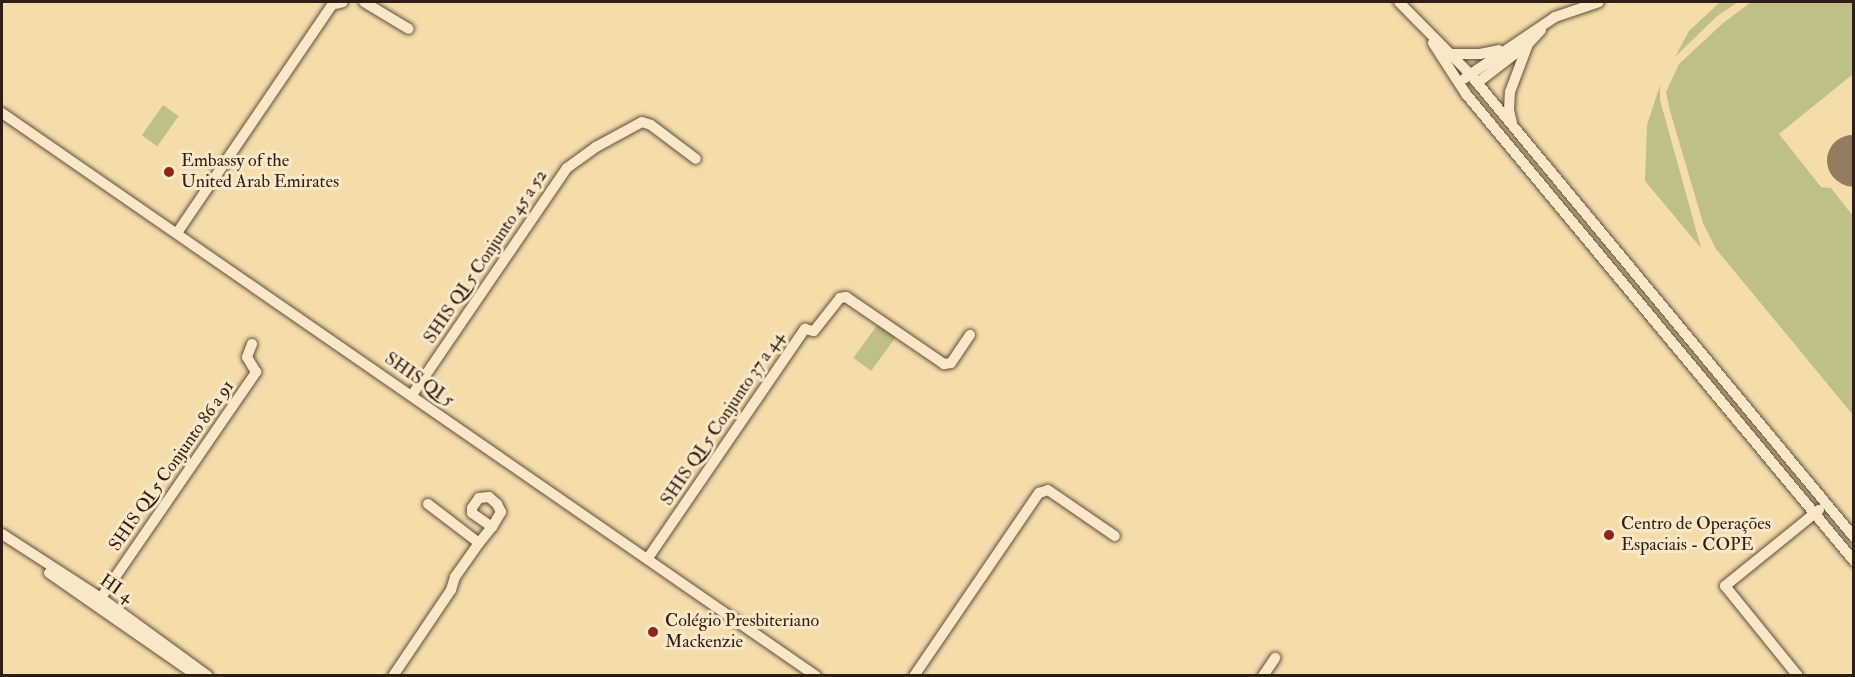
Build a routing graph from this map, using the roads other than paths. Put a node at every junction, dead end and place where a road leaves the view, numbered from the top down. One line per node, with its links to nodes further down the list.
1 (343, 2): 17 (street)
2 (364, 2): 6 (street)
3 (1399, 2): 7 (street)
4 (1599, 2): 5 (street)
5 (1547, 22): 8 (street); 9 (street)
6 (409, 29)
7 (1425, 30): 10 (street); 13 (street)
8 (1528, 44): 12 (street); 15 (street)
9 (1505, 49): 10 (street); 11 (street)
10 (1450, 54): 11 (street)
11 (1470, 74): 12 (street); 13 (street)
12 (1477, 83): 15 (street)
13 (1458, 84): 22 (street)
14 (2, 113): 17 (street, SHIS QI 5)
15 (1513, 126): 21 (street)
16 (696, 159): 20 (street, SHIS QI 5 Conjunto 45 a 52)
17 (177, 233): 20 (street, SHIS QI 5)
18 (970, 336): 33 (street, SHIS QI 5 Conjunto 37 a 44)
19 (252, 344): 35 (street, SHIS QI 5 Conjunto 86 a 91)
20 (412, 395): 33 (street, SHIS QI 5)
21 (1786, 455): 22 (street); 24 (street)
22 (1774, 465): 25 (street)
23 (428, 504): 32 (street)
24 (1826, 504): 25 (street); 26 (street)
25 (1814, 514): 29 (street); 43 (street)
26 (1844, 525): 29 (street); 31 (street)
27 (492, 527): 32 (street)
28 (2, 535): 35 (street, HI 4)
29 (1832, 535): 34 (street)
30 (1115, 536): 41 (street)
31 (1854, 537)
32 (479, 543): 39 (street)
33 (648, 558): 40 (street, SHIS QI 5)
34 (1854, 561)
35 (98, 601): 37 (street, HI 4); 38 (street, HI 4)
36 (1275, 658): 42 (street)
37 (197, 675)
38 (208, 675)
39 (393, 675)
40 (816, 675)
41 (914, 675)
42 (1263, 675)
43 (1798, 675)

